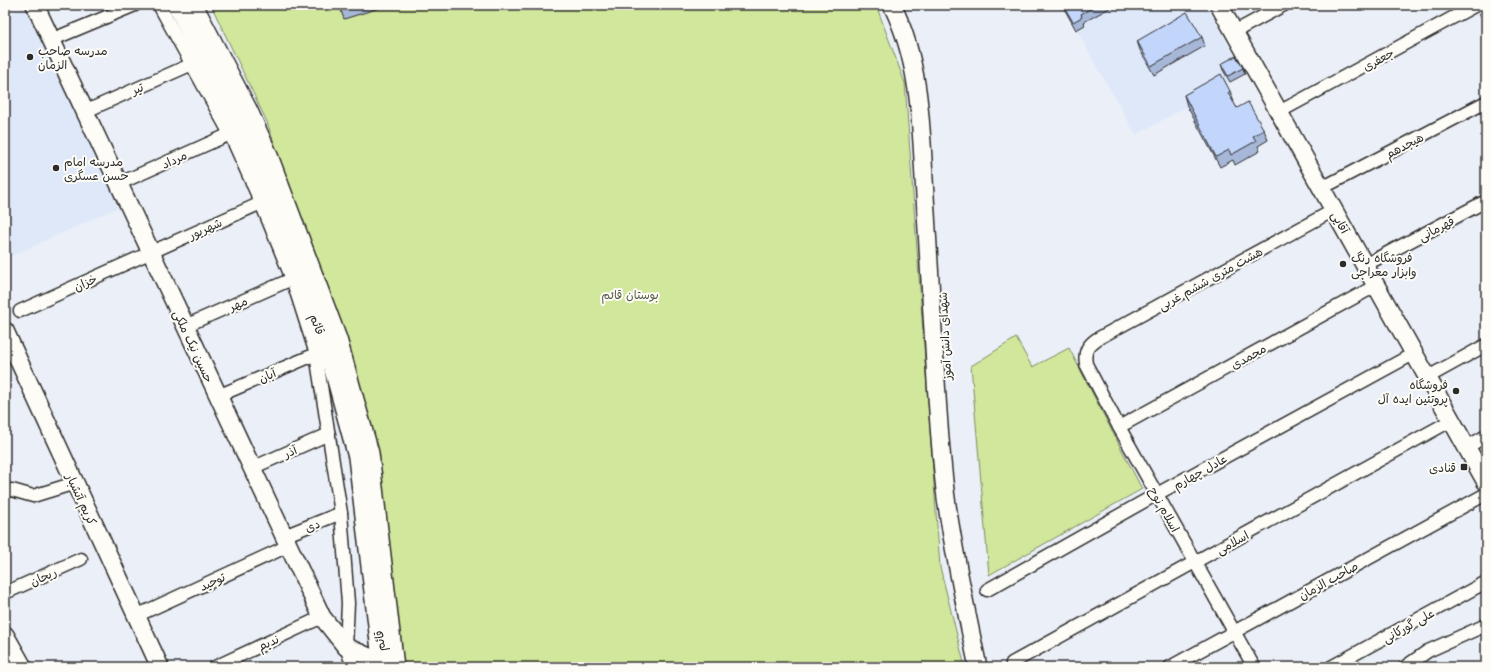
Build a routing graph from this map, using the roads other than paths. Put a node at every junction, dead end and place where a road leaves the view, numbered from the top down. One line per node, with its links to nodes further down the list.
1 (35, 5): 14 (main road, حسین نیک ملکی)
2 (135, 5): 14 (street)
3 (159, 5): 15 (street)
4 (176, 5): 65 (main road, قائم)
5 (194, 5): 65 (main road, قائم)
6 (892, 5): 70 (main road)
7 (905, 5): 71 (main road, شهدای دانش آموز)
8 (1219, 5): 13 (main road, آقایی)
9 (1284, 5): 13 (street)
10 (1476, 5): 18 (street, جعفری)
11 (1482, 5): 12 (street)
12 (1486, 12)
13 (1234, 32): 18 (main road, آقایی)
14 (51, 40): 17 (main road, حسین نیک ملکی)
15 (190, 65): 17 (street, تیر); 19 (street)
16 (1486, 102): 21 (street, هیجدهم)
17 (84, 112): 20 (main road, حسین نیک ملکی)
18 (1279, 112): 21 (main road, آقایی)
19 (230, 134): 20 (street, مرداد); 23 (street)
20 (118, 184): 25 (main road, حسین نیک ملکی)
21 (1322, 188): 24 (main road, آقایی)
22 (1486, 201): 26 (street, قهرمانی)
23 (261, 203): 25 (street, شهریور); 27 (street)
24 (1334, 210): 26 (main road, آقایی); 33 (street, هشت متری ششم غربی)
25 (150, 252): 29 (street, خزان); 30 (main road, حسین نیک ملکی)
26 (1366, 265): 28 (main road, آقایی)
27 (292, 279): 30 (street, مهر); 35 (street)
28 (1377, 285): 34 (main road, آقایی); 39 (street, محمدی)
29 (20, 311)
30 (185, 326): 37 (main road, حسین نیک ملکی)
31 (5, 331): 45 (main road, کریم آتشبار)
32 (1486, 345): 36 (street)
33 (1087, 348): 39 (street, اسلام نوح)
34 (1414, 353): 36 (main road, آقایی); 47 (street, عادل چهارم)
35 (316, 354): 37 (street, آبان); 40 (street)
36 (1428, 377): 38 (main road, آقایی)
37 (218, 396): 43 (main road, حسین نیک ملکی)
38 (1452, 420): 42 (main road, آقایی); 52 (street, اسلامی)
39 (1119, 427): 47 (street, اسلام نوح)
40 (329, 434): 43 (street, آذر); 49 (street)
41 (1486, 436): 42 (street)
42 (1466, 447): 44 (main road, آقایی)
43 (252, 468): 50 (main road, حسین نیک ملکی)
44 (1486, 482)
45 (75, 483): 46 (street); 56 (main road, کریم آتشبار)
46 (5, 491)
47 (1157, 494): 52 (street, اسلام نوح); 54 (street, عادل چهارم)
48 (1486, 494): 59 (street, صاحب الزمان)
49 (340, 513): 50 (street, دی); 61 (street)
50 (286, 541): 56 (street, توحید); 57 (main road, حسین نیک ملکی)
51 (81, 559): 55 (street, ریحان)
52 (1195, 562): 59 (street, اسلام نوح); 63 (street, اسلامی)
53 (1486, 582): 74 (street, علی گورکانی)
54 (987, 590)
55 (5, 593)
56 (136, 616): 68 (main road, کریم آتشبار)
57 (322, 617): 61 (main road, حسین نیک ملکی); 64 (street, ندیم)
58 (1486, 625): 75 (street)
59 (1234, 632): 72 (street, صاحب الزمان); 73 (street, اسلام نوح)
60 (5, 635): 67 (main road)
61 (346, 647): 65 (main road, حسین نیک ملکی); 69 (street)
62 (5, 661): 66 (main road)
63 (1012, 663)
64 (223, 665)
65 (386, 665)
66 (8, 667)
67 (23, 667)
68 (160, 667)
69 (353, 667)
70 (978, 667)
71 (990, 667)
72 (1170, 667)
73 (1254, 667)
74 (1330, 667)
75 (1405, 667)

